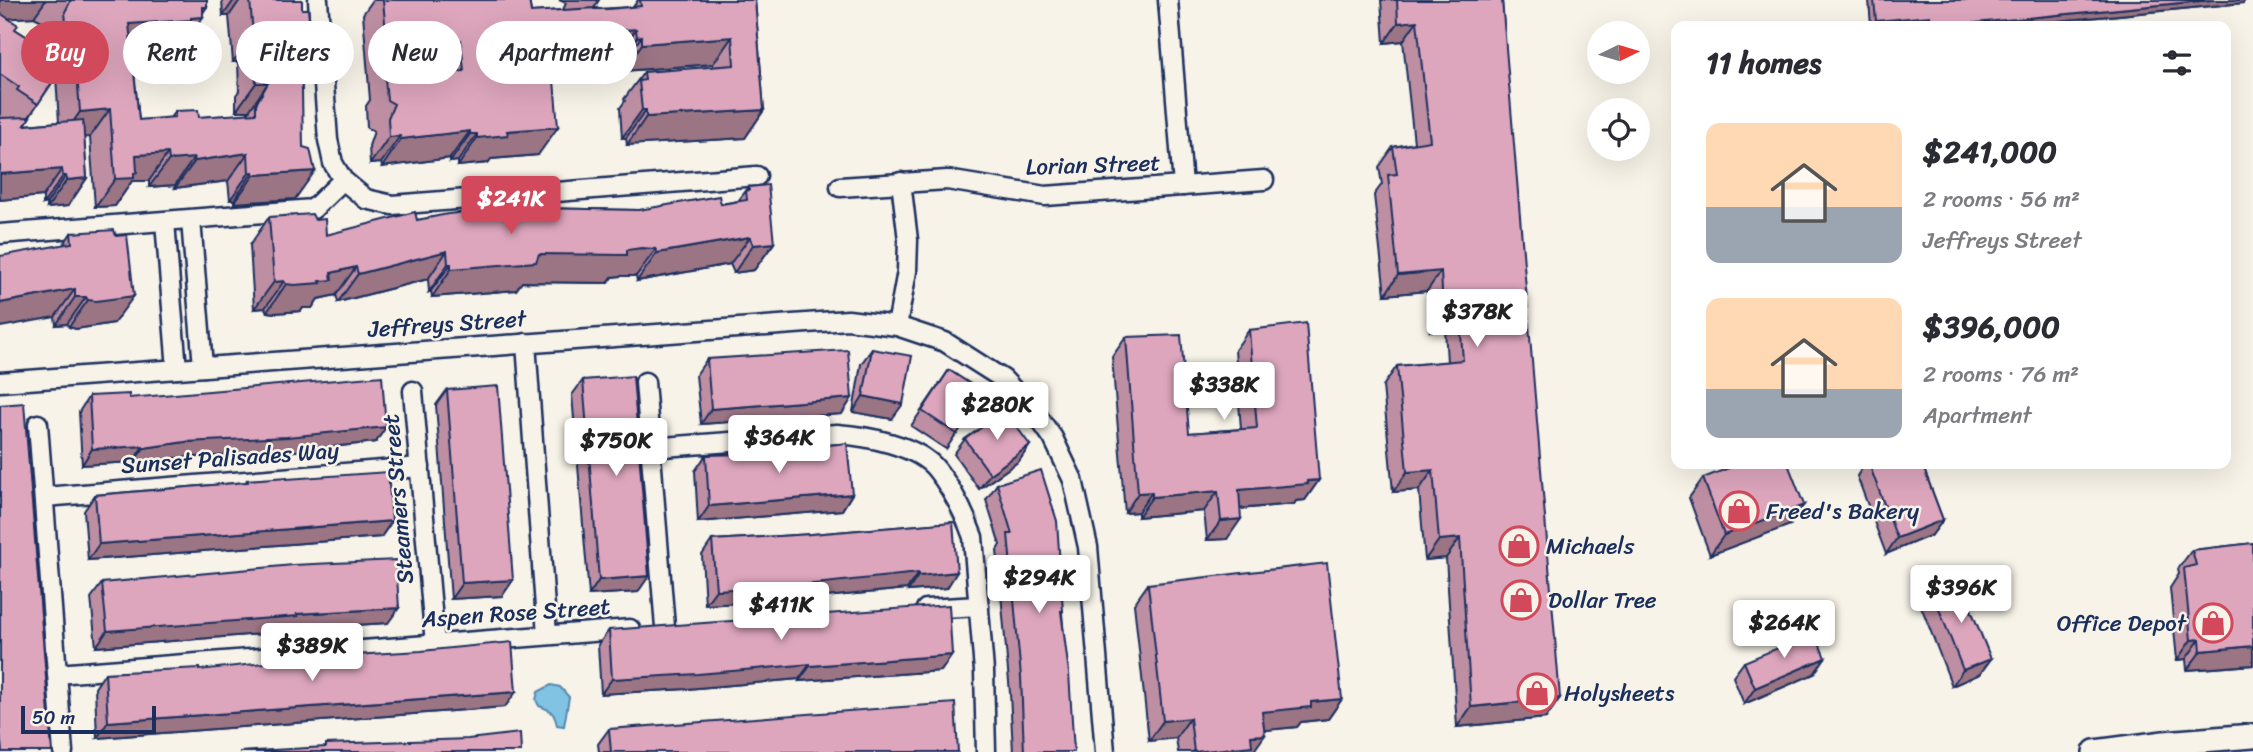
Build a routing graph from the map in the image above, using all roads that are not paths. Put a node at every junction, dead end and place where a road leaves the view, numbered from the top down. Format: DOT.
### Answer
graph roads {
  1 [pos="318,0"];
  2 [pos="1168,0"];
  3 [pos="757,176"];
  4 [pos="342,180"];
  5 [pos="1264,180"];
  6 [pos="901,183"];
  7 [pos="1183,186"];
  8 [pos="840,187"];
  9 [pos="191,220"];
  10 [pos="165,222"];
  11 [pos="0,234"];
  12 [pos="897,326"];
  13 [pos="526,343"];
  14 [pos="202,367"];
  15 [pos="177,369"];
  16 [pos="0,382"];
  17 [pos="645,382"];
  18 [pos="413,391"];
  19 [pos="38,424"];
  20 [pos="650,448"];
  21 [pos="420,467"];
  22 [pos="44,497"];
  23 [pos="979,606"];
  24 [pos="904,611"];
  25 [pos="547,635"];
  26 [pos="435,644"];
  27 [pos="57,674"];
  28 [pos="2253,736"];
  29 [pos="63,752"];
  30 [pos="986,752"];
  31 [pos="1105,752"];
  32 [pos="2095,752"];
  1 -- 4 [label="street"];
  2 -- 7 [label="street"];
  3 -- 4 [label="street"];
  4 -- 9 [label="street"];
  5 -- 7 [label="street, Lorian Street"];
  6 -- 7 [label="street, Lorian Street"];
  6 -- 8 [label="street, Lorian Street"];
  6 -- 12 [label="street"];
  9 -- 10 [label="street"];
  9 -- 14 [label="street"];
  10 -- 11 [label="street"];
  10 -- 15 [label="street"];
  12 -- 13 [label="street, Jeffreys Street"];
  12 -- 31 [label="street, Jeffreys Street"];
  13 -- 14 [label="street, Jeffreys Street"];
  13 -- 25 [label="street"];
  14 -- 15 [label="street, Jeffreys Street"];
  15 -- 16 [label="street, Jeffreys Street"];
  17 -- 20 [label="street"];
  18 -- 21 [label="street, Steamers Street"];
  19 -- 22 [label="street"];
  20 -- 23 [label="street"];
  20 -- 25 [label="street, Aspen Rose Street"];
  21 -- 22 [label="street, Sunset Palisades Way"];
  21 -- 26 [label="street, Steamers Street"];
  22 -- 27 [label="street"];
  23 -- 24 [label="street"];
  23 -- 30 [label="street"];
  25 -- 26 [label="street, Aspen Rose Street"];
  26 -- 27 [label="street, Aspen Rose Street"];
  27 -- 29 [label="street"];
  28 -- 32 [label="main road"];
}
